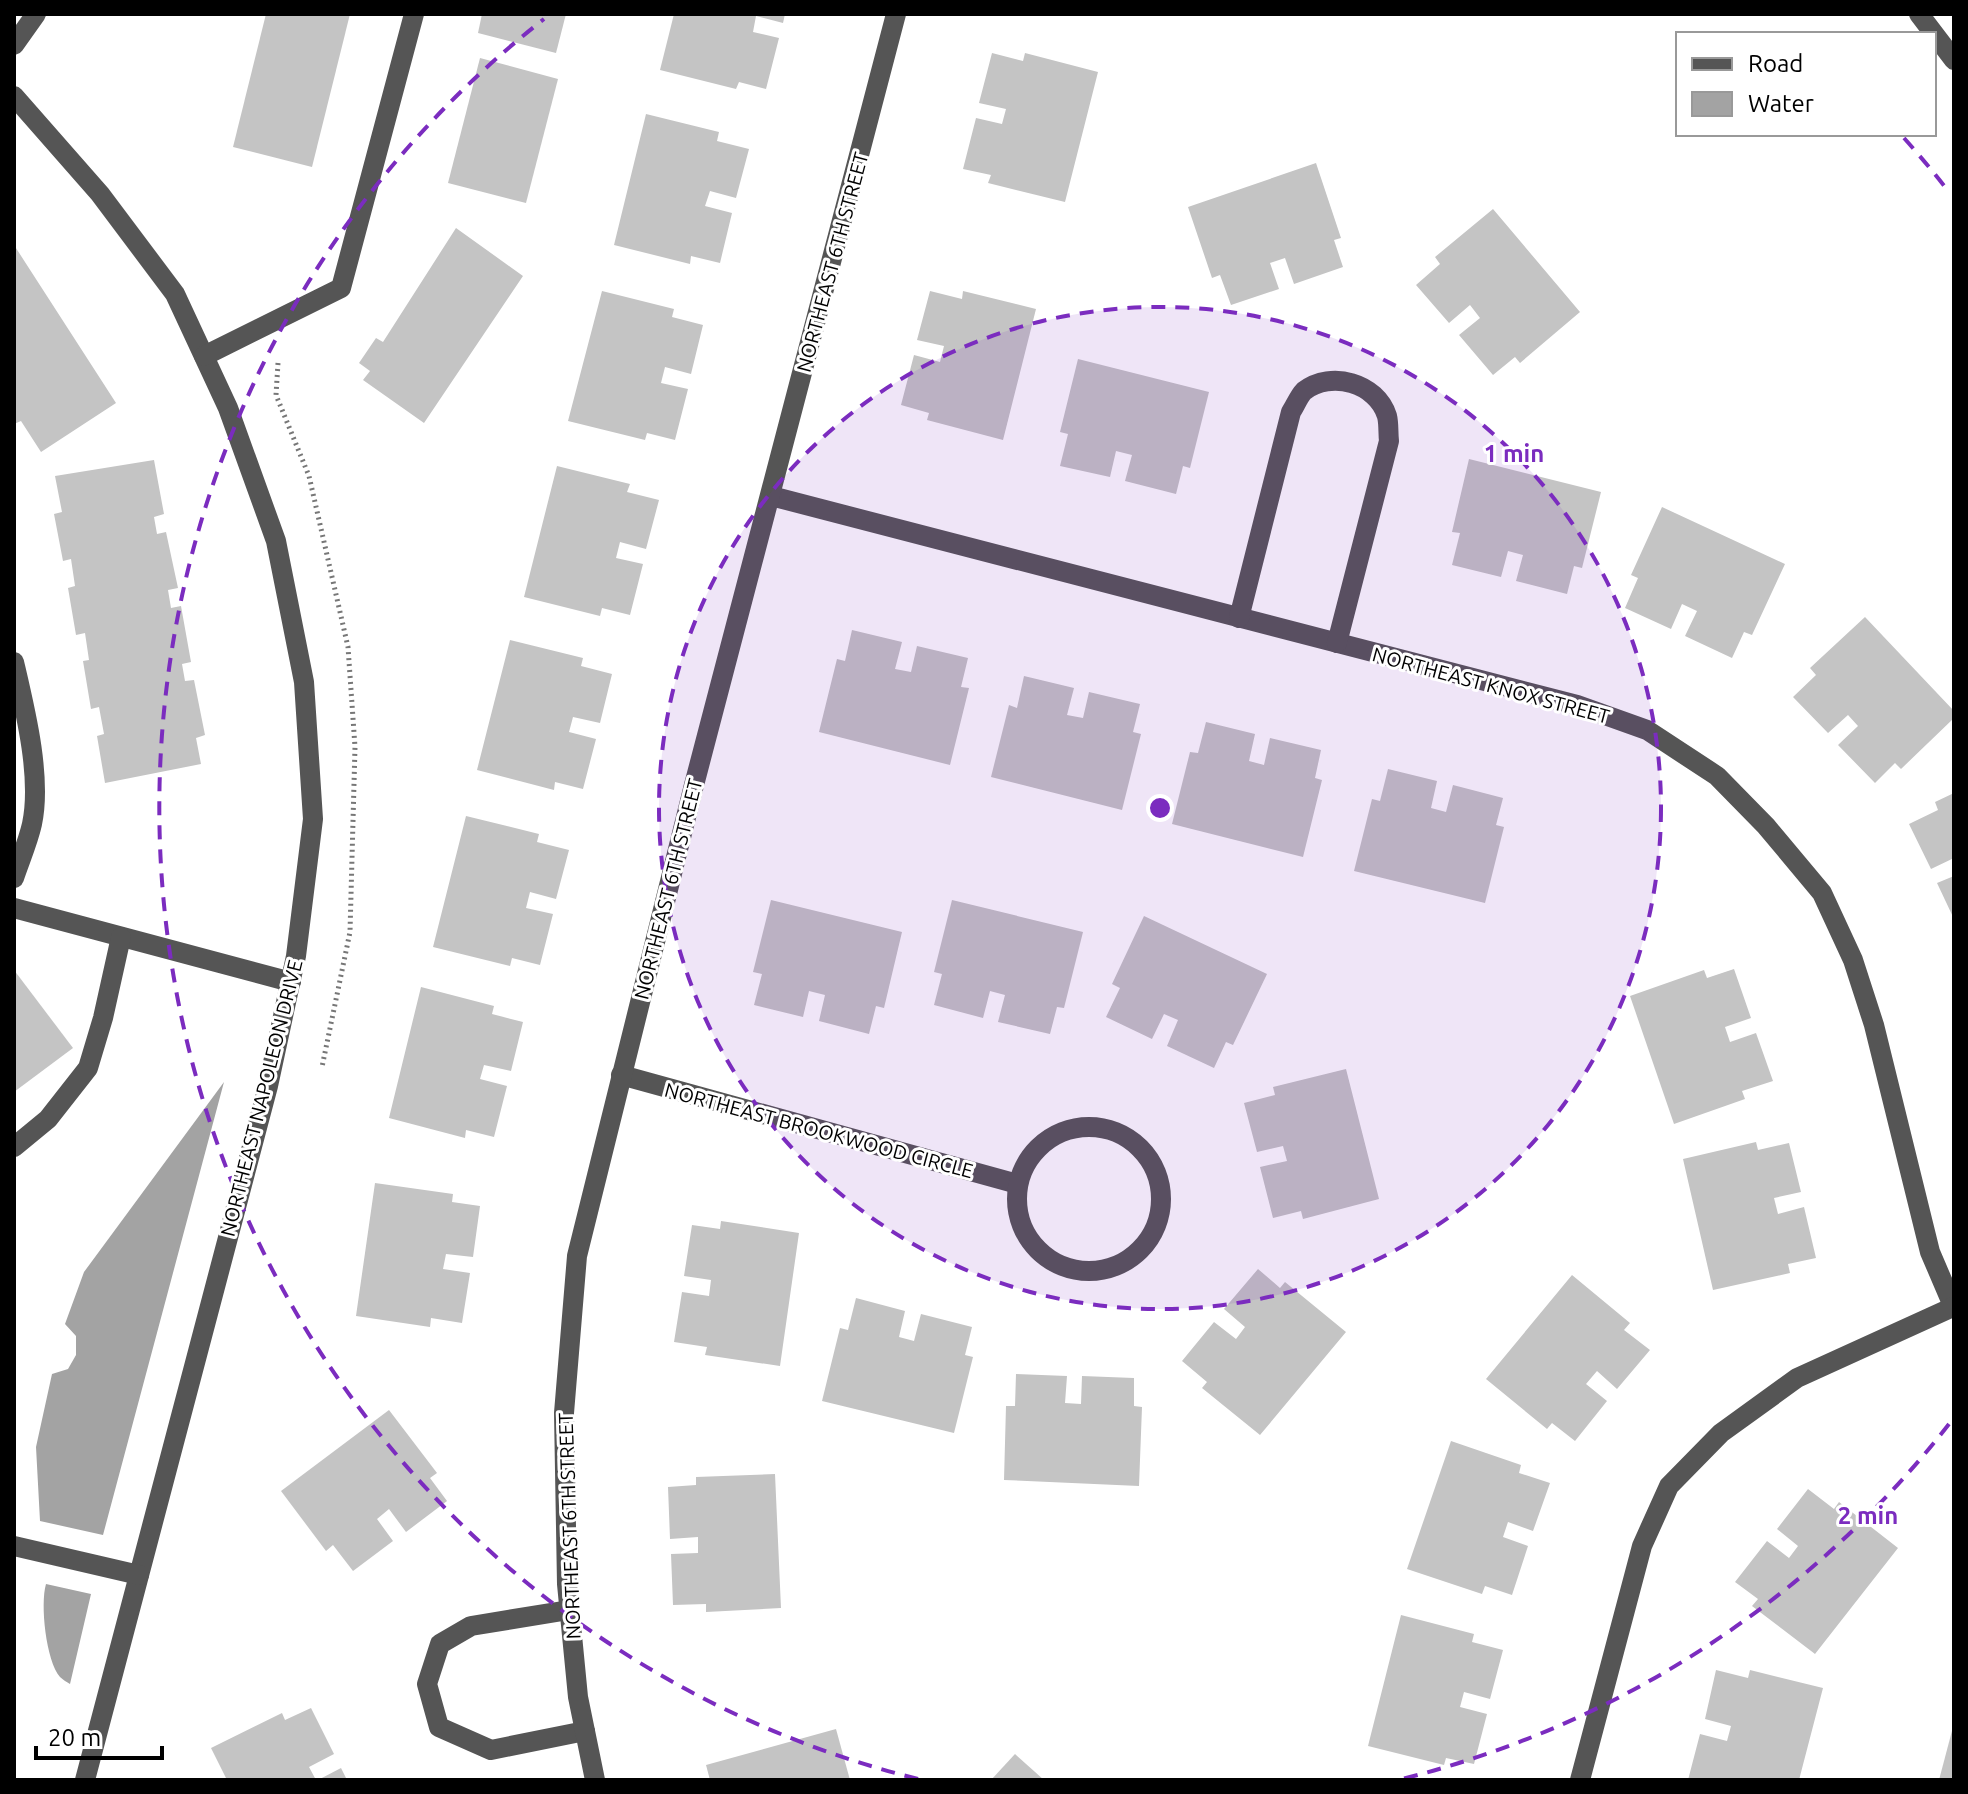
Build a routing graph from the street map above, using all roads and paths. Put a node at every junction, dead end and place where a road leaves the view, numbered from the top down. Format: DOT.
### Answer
graph roads {
  1 [pos="36,14"];
  2 [pos="414,14"];
  3 [pos="896,14"];
  4 [pos="1919,14"];
  5 [pos="1933,32"];
  6 [pos="1936,36"];
  7 [pos="14,45"];
  8 [pos="1954,60"];
  9 [pos="14,96"];
  10 [pos="204,356"];
  11 [pos="771,496"];
  12 [pos="1239,618"];
  13 [pos="1337,643"];
  14 [pos="14,662"];
  15 [pos="14,878"];
  16 [pos="14,908"];
  17 [pos="121,937"];
  18 [pos="291,982"];
  19 [pos="621,1075"];
  20 [pos="14,1147"];
  21 [pos="1018,1184"];
  22 [pos="1954,1308"];
  23 [pos="14,1546"];
  24 [pos="139,1575"];
  25 [pos="569,1610"];
  26 [pos="585,1731"];
  27 [pos="85,1780"];
  28 [pos="595,1780"];
  29 [pos="1580,1780"];
  1 -- 7 [label="street"];
  2 -- 10 [label="street"];
  3 -- 11 [label="street, NORTHEAST 6TH STREET"];
  4 -- 5 [label="street"];
  6 -- 8 [label="street"];
  9 -- 10 [label="street, NORTHEAST NAPOLEON DRIVE"];
  10 -- 18 [label="street, NORTHEAST NAPOLEON DRIVE"];
  11 -- 12 [label="street, NORTHEAST KNOX STREET"];
  11 -- 19 [label="street, NORTHEAST 6TH STREET"];
  12 -- 13 [label="street, NORTHEAST KNOX STREET"];
  12 -- 13 [label="street"];
  13 -- 22 [label="street, NORTHEAST KNOX STREET"];
  14 -- 15 [label="street"];
  16 -- 17 [label="street"];
  17 -- 18 [label="street"];
  17 -- 20 [label="street"];
  18 -- 24 [label="street, NORTHEAST NAPOLEON DRIVE"];
  19 -- 21 [label="street, NORTHEAST BROOKWOOD CIRCLE"];
  19 -- 25 [label="street, NORTHEAST 6TH STREET"];
  21 -- 21 [label="street"];
  22 -- 29 [label="street"];
  23 -- 24 [label="street"];
  24 -- 27 [label="street, NORTHEAST NAPOLEON DRIVE"];
  25 -- 26 [label="street, NORTHEAST 6TH STREET"];
  25 -- 26 [label="street"];
  26 -- 28 [label="street, NORTHEAST 6TH STREET"];
}
